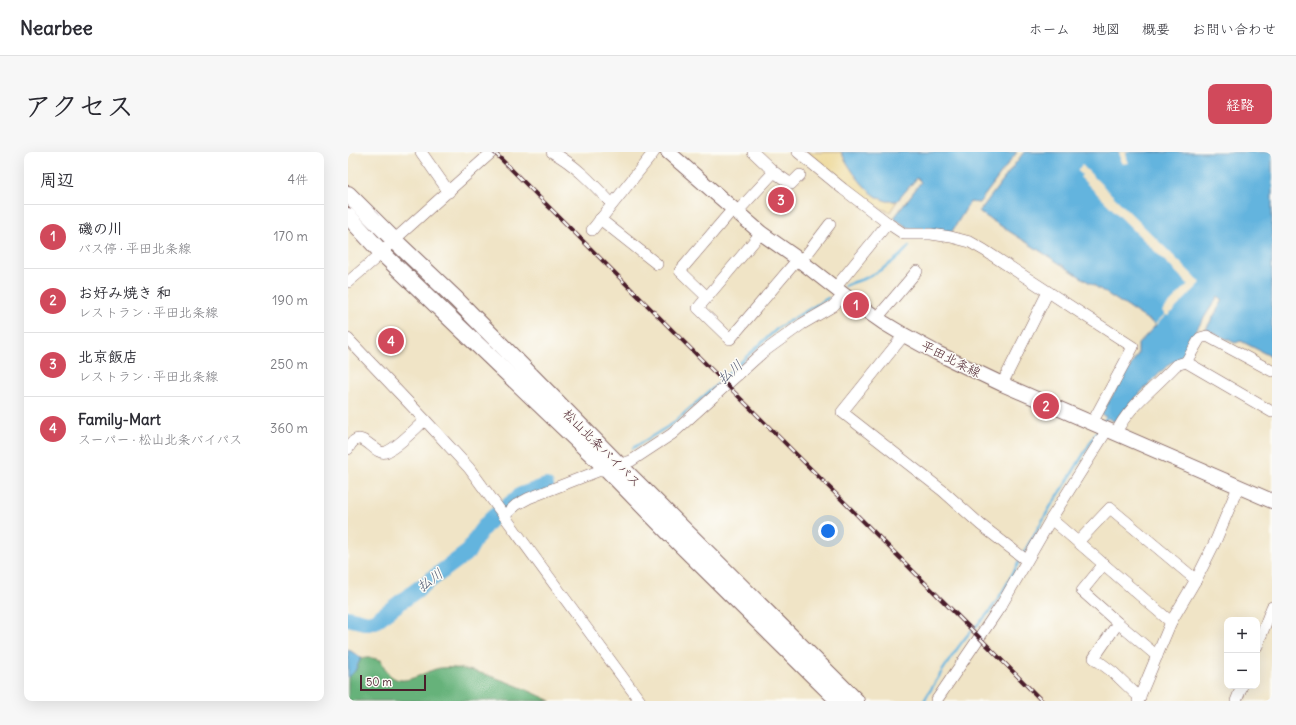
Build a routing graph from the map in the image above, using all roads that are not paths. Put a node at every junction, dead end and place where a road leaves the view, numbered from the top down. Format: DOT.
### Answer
graph roads {
  1 [pos="421,152"];
  2 [pos="492,152"];
  3 [pos="552,152"];
  4 [pos="654,152"];
  5 [pos="668,152"];
  6 [pos="753,152"];
  7 [pos="798,152"];
  8 [pos="774,172"];
  9 [pos="800,175"];
  10 [pos="449,192"];
  11 [pos="348,194"];
  12 [pos="612,204"];
  13 [pos="735,211"];
  14 [pos="348,216"];
  15 [pos="600,219"];
  16 [pos="888,223"];
  17 [pos="830,224"];
  18 [pos="592,230"];
  19 [pos="761,233"];
  20 [pos="394,240"];
  21 [pos="382,253"];
  22 [pos="800,261"];
  23 [pos="657,264"];
  24 [pos="917,272"];
  25 [pos="348,282"];
  26 [pos="840,292"];
  27 [pos="1048,292"];
  28 [pos="707,296"];
  29 [pos="877,318"];
  30 [pos="904,335"];
  31 [pos="348,339"];
  32 [pos="1186,362"];
  33 [pos="1272,371"];
  34 [pos="1002,384"];
  35 [pos="1272,412"];
  36 [pos="425,420"];
  37 [pos="1103,428"];
  38 [pos="348,449"];
  39 [pos="612,467"];
  40 [pos="1238,486"];
  41 [pos="1272,502"];
  42 [pos="504,516"];
  43 [pos="1051,519"];
  44 [pos="1078,542"];
  45 [pos="1023,558"];
  46 [pos="1104,564"];
  47 [pos="1196,580"];
  48 [pos="1272,607"];
  49 [pos="1171,622"];
  50 [pos="1118,623"];
  51 [pos="1267,632"];
  52 [pos="1260,642"];
  53 [pos="1157,656"];
  54 [pos="1241,689"];
  55 [pos="1139,700"];
  56 [pos="640,701"];
  57 [pos="839,701"];
  58 [pos="856,701"];
  59 [pos="936,701"];
  60 [pos="1236,701"];
  1 -- 10 [label="street"];
  2 -- 10 [label="street"];
  3 -- 12 [label="street"];
  4 -- 12 [label="street"];
  5 -- 13 [label="main road, 平田北条線"];
  6 -- 8 [label="street"];
  7 -- 16 [label="street"];
  8 -- 9 [label="street"];
  8 -- 13 [label="street"];
  10 -- 20 [label="street"];
  11 -- 20 [label="highway, 松山北条バイパス"];
  12 -- 15 [label="street"];
  13 -- 19 [label="main road, 平田北条線"];
  13 -- 28 [label="street"];
  14 -- 21 [label="highway, 松山北条バイパス"];
  15 -- 18 [label="street"];
  15 -- 23 [label="street"];
  16 -- 26 [label="street"];
  16 -- 27 [label="street"];
  17 -- 22 [label="street"];
  19 -- 22 [label="main road, 平田北条線"];
  19 -- 28 [label="street"];
  20 -- 21 [label="street"];
  20 -- 39 [label="highway, 松山北条バイパス"];
  21 -- 25 [label="street"];
  21 -- 39 [label="highway, 松山北条バイパス"];
  22 -- 26 [label="main road, 平田北条線"];
  22 -- 28 [label="street"];
  24 -- 29 [label="street"];
  26 -- 29 [label="main road, 平田北条線"];
  26 -- 39 [label="street"];
  27 -- 34 [label="street"];
  27 -- 37 [label="street"];
  29 -- 30 [label="main road, 平田北条線"];
  30 -- 34 [label="main road, 平田北条線"];
  30 -- 45 [label="street"];
  31 -- 36 [label="street"];
  32 -- 33 [label="street"];
  32 -- 35 [label="street"];
  32 -- 37 [label="street"];
  34 -- 37 [label="main road, 平田北条線"];
  36 -- 38 [label="street"];
  36 -- 42 [label="street"];
  37 -- 40 [label="main road, 平田北条線"];
  37 -- 43 [label="street"];
  39 -- 42 [label="street"];
  39 -- 57 [label="highway, 松山北条バイパス"];
  39 -- 58 [label="highway, 松山北条バイパス"];
  40 -- 41 [label="main road, 平田北条線"];
  40 -- 47 [label="street"];
  42 -- 56 [label="street"];
  43 -- 44 [label="street"];
  43 -- 45 [label="street"];
  44 -- 46 [label="street"];
  44 -- 47 [label="street"];
  45 -- 59 [label="street"];
  46 -- 49 [label="street"];
  46 -- 50 [label="street"];
  47 -- 49 [label="street"];
  48 -- 51 [label="street"];
  49 -- 53 [label="street"];
  50 -- 53 [label="street"];
  50 -- 55 [label="street"];
  51 -- 52 [label="street"];
  53 -- 55 [label="street"];
  54 -- 60 [label="street"];
}
